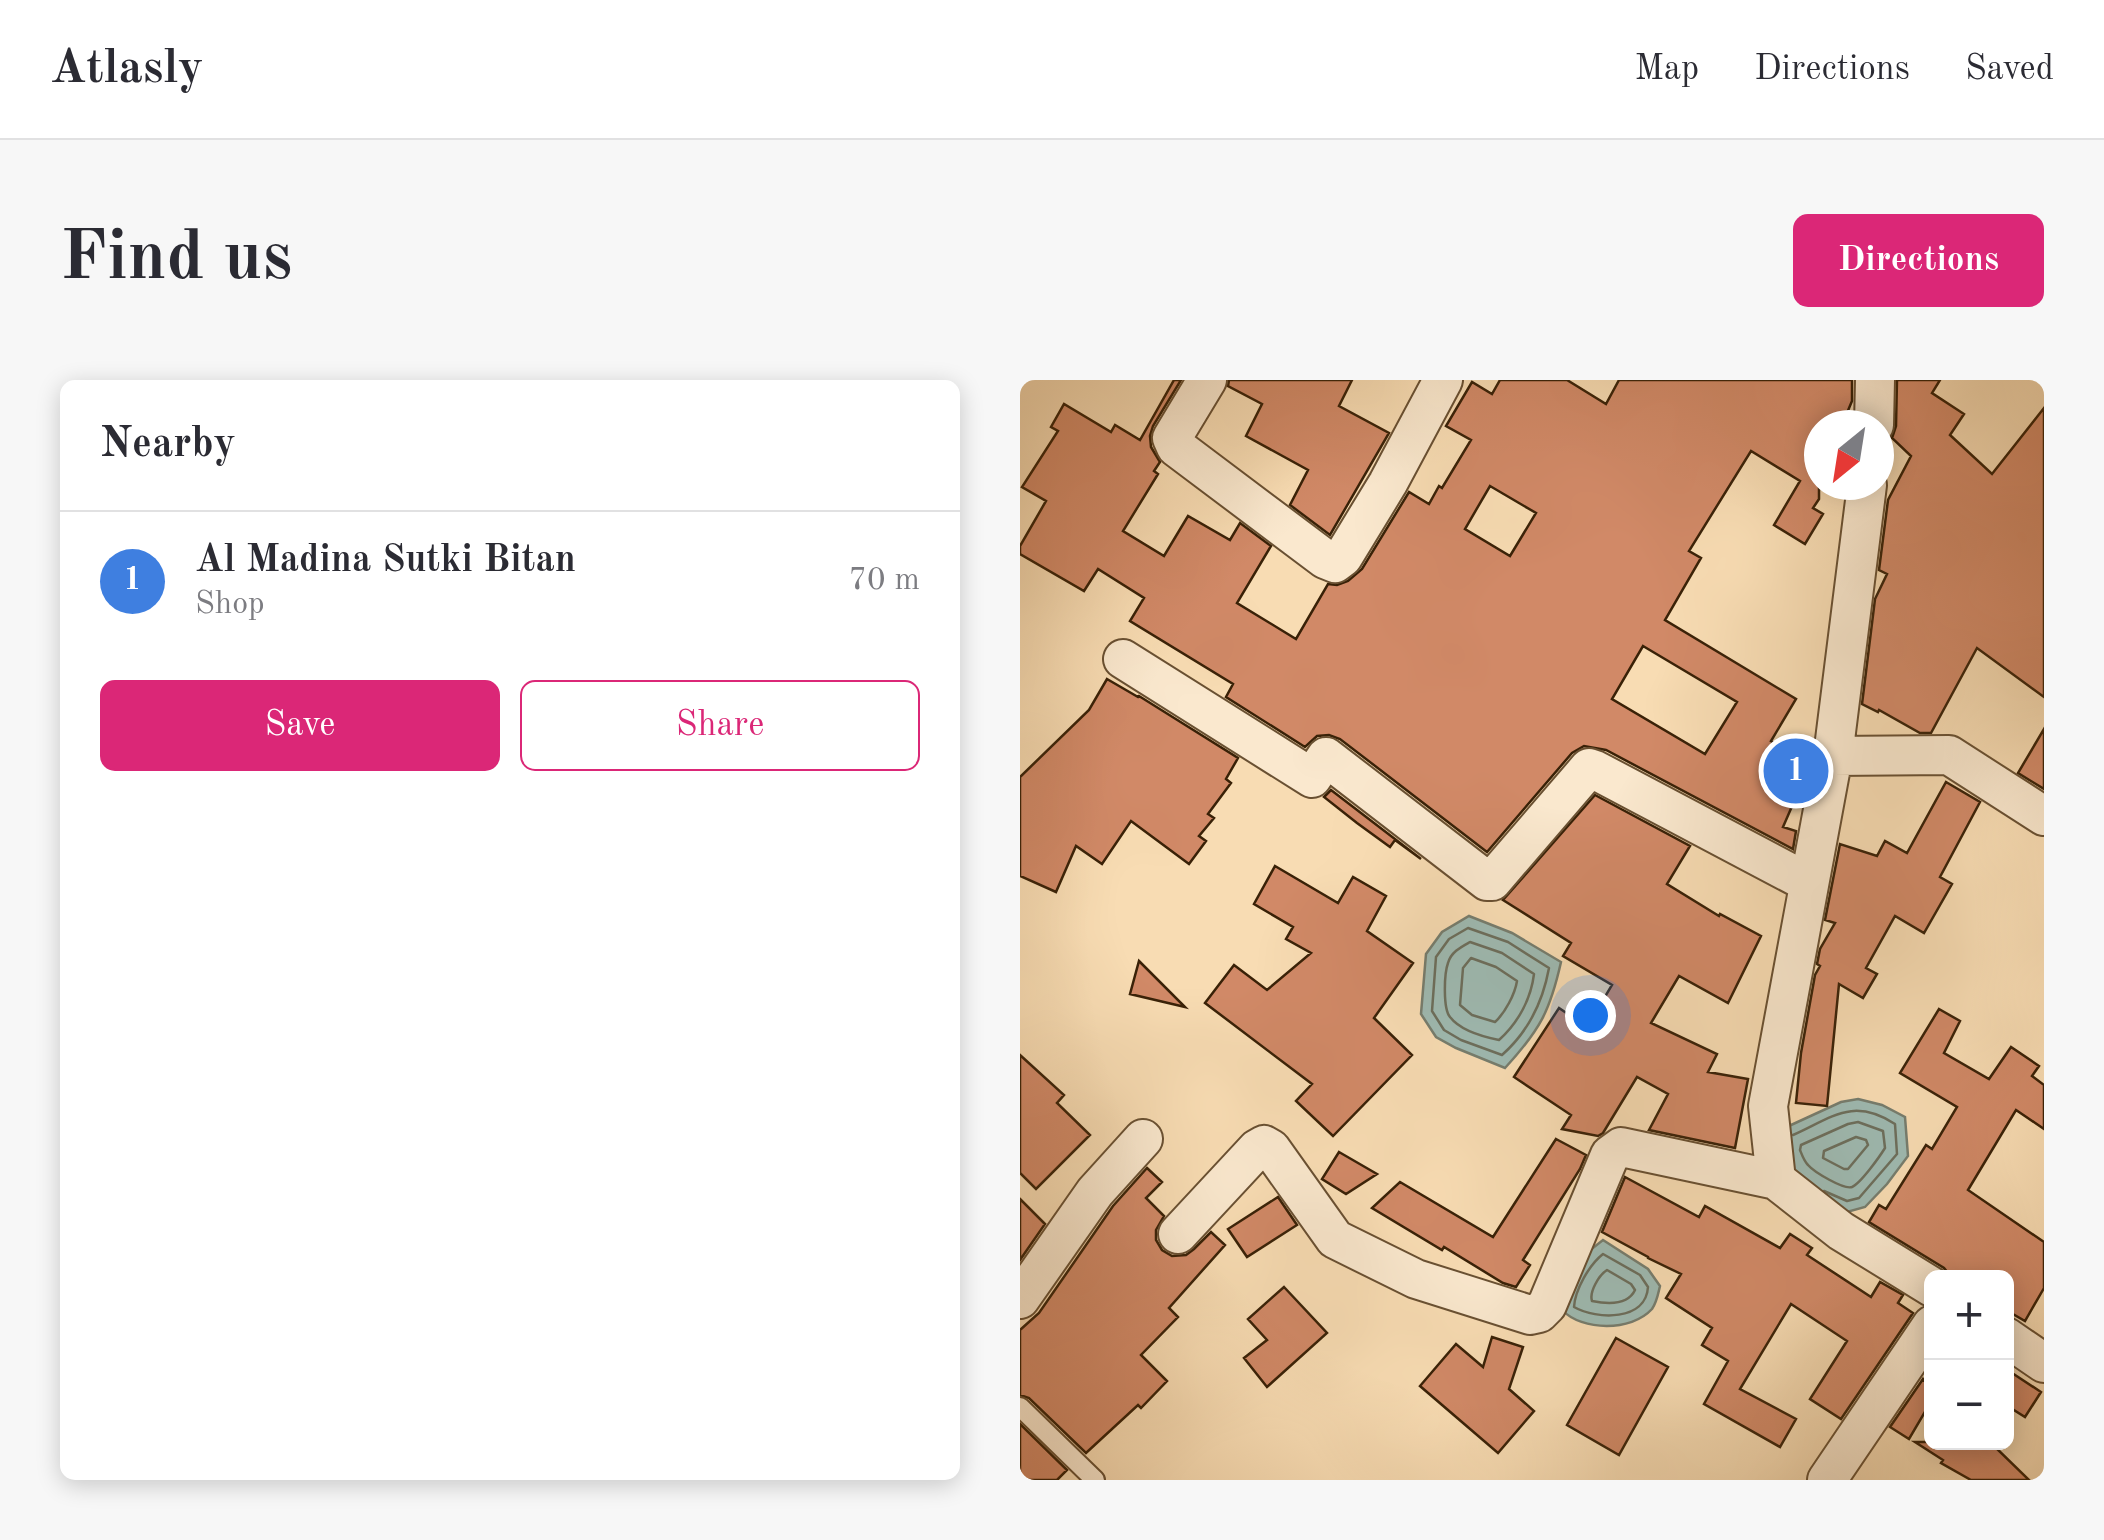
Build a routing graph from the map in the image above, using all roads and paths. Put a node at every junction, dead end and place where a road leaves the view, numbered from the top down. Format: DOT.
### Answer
graph roads {
  1 [pos="1206,380"];
  2 [pos="1444,380"];
  3 [pos="1875,380"];
  4 [pos="1874,410"];
  5 [pos="1865,500"];
  6 [pos="1123,660"];
  7 [pos="1833,756"];
  8 [pos="2044,816"];
  9 [pos="1809,883"];
  10 [pos="1143,1139"];
  11 [pos="1776,1180"];
  12 [pos="1178,1234"];
  13 [pos="1924,1281"];
  14 [pos="1020,1300"];
  15 [pos="1924,1337"];
  16 [pos="2014,1342"];
  17 [pos="2044,1363"];
  18 [pos="1020,1407"];
  19 [pos="1095,1480"];
  20 [pos="1827,1480"];
  1 -- 2 [label="street"];
  3 -- 4 [label="street"];
  5 -- 7 [label="street"];
  6 -- 9 [label="street"];
  7 -- 8 [label="street"];
  7 -- 9 [label="street"];
  9 -- 11 [label="street"];
  10 -- 14 [label="street"];
  11 -- 12 [label="street"];
  11 -- 13 [label="street"];
  15 -- 20 [label="street"];
  16 -- 17 [label="street"];
  18 -- 19 [label="lane"];
}
